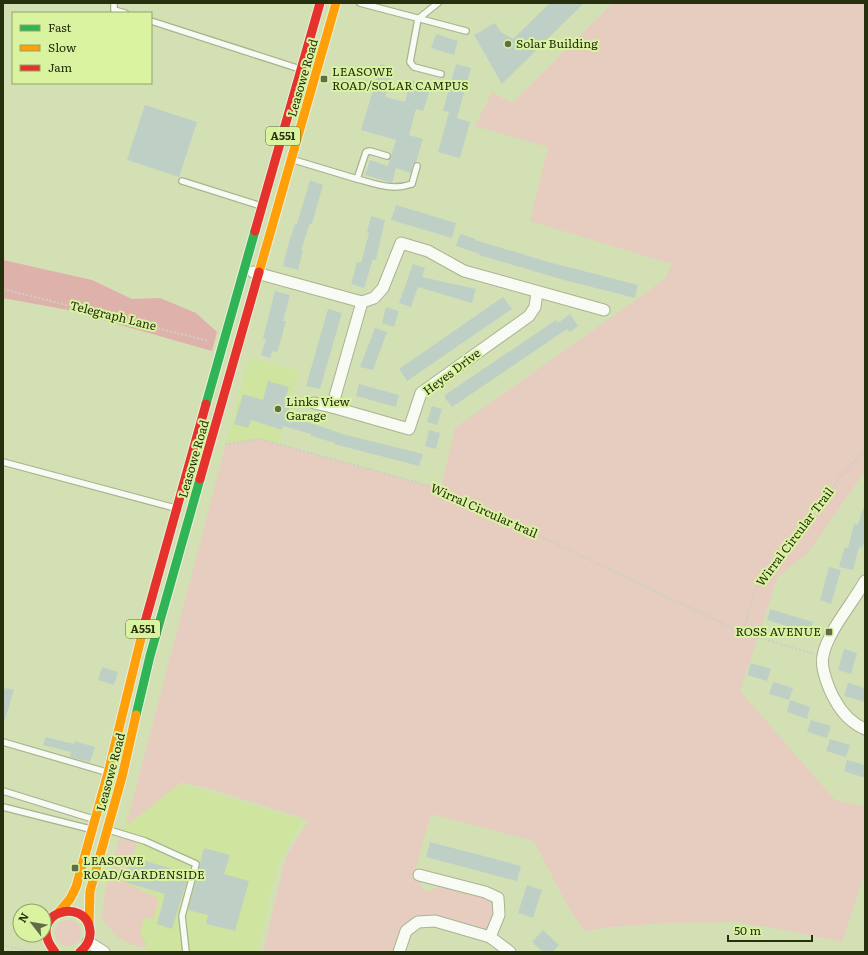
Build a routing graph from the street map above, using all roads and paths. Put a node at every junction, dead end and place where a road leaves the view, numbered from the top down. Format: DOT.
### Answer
graph roads {
  1 [pos="114,3"];
  2 [pos="320,3"];
  3 [pos="336,3"];
  4 [pos="360,3"];
  5 [pos="438,3"];
  6 [pos="121,12"];
  7 [pos="418,19"];
  8 [pos="152,21"];
  9 [pos="466,31"];
  10 [pos="302,70"];
  11 [pos="442,74"];
  12 [pos="386,156"];
  13 [pos="292,159"];
  14 [pos="417,166"];
  15 [pos="357,179"];
  16 [pos="182,181"];
  17 [pos="263,207"];
  18 [pos="245,269"];
  19 [pos="260,273"];
  20 [pos="3,289"];
  21 [pos="537,292"];
  22 [pos="362,302"];
  23 [pos="604,310"];
  24 [pos="224,344"];
  25 [pos="314,403"];
  26 [pos="332,407"];
  27 [pos="210,446"];
  28 [pos="865,451"];
  29 [pos="3,462"];
  30 [pos="177,509"];
  31 [pos="865,582"];
  32 [pos="743,633"];
  33 [pos="822,657"];
  34 [pos="865,729"];
  35 [pos="3,742"];
  36 [pos="108,773"];
  37 [pos="3,791"];
  38 [pos="3,807"];
  39 [pos="95,820"];
  40 [pos="92,830"];
  41 [pos="108,830"];
  42 [pos="419,875"];
  43 [pos="59,912"];
  44 [pos="89,924"];
  45 [pos="490,936"];
  46 [pos="88,942"];
  47 [pos="3,944"];
  48 [pos="52,951"];
  49 [pos="33,952"];
  50 [pos="80,952"];
  51 [pos="104,952"];
  52 [pos="186,952"];
  53 [pos="399,952"];
  54 [pos="510,952"];
  1 -- 6 [label="lane"];
  2 -- 10 [label="main road, Leasowe Road / A551"];
  3 -- 13 [label="main road, Leasowe Road / A551"];
  4 -- 7 [label="lane"];
  5 -- 7 [label="lane"];
  7 -- 9 [label="lane"];
  7 -- 11 [label="lane"];
  8 -- 10 [label="lane"];
  10 -- 17 [label="main road, Leasowe Road / A551"];
  12 -- 15 [label="lane"];
  13 -- 15 [label="lane"];
  13 -- 19 [label="main road, Leasowe Road / A551"];
  14 -- 15 [label="lane"];
  16 -- 17 [label="lane"];
  17 -- 18 [label="main road, Leasowe Road / A551"];
  18 -- 19 [label="street"];
  18 -- 24 [label="main road, Leasowe Road / A551"];
  19 -- 22 [label="street"];
  19 -- 27 [label="main road, Leasowe Road / A551"];
  20 -- 24 [label="path, Telegraph Lane"];
  21 -- 22 [label="street"];
  21 -- 23 [label="street"];
  21 -- 26 [label="street, Heyes Drive"];
  22 -- 26 [label="street"];
  24 -- 30 [label="main road, Leasowe Road / A551"];
  25 -- 26 [label="street"];
  27 -- 32 [label="path, Wirral Circular trail"];
  27 -- 41 [label="main road, Leasowe Road / A551"];
  28 -- 32 [label="path, Wirral Circular Trail"];
  29 -- 30 [label="lane"];
  30 -- 36 [label="main road, Leasowe Road / A551"];
  31 -- 33 [label="street"];
  32 -- 33 [label="path, Wirral Circular trail"];
  33 -- 34 [label="street"];
  35 -- 36 [label="lane"];
  36 -- 39 [label="main road, Leasowe Road / A551"];
  37 -- 39 [label="lane"];
  38 -- 40 [label="lane"];
  39 -- 40 [label="main road, Leasowe Road / A551"];
  40 -- 43 [label="main road, Leasowe Road / A551"];
  41 -- 44 [label="main road, Leasowe Road / A551"];
  41 -- 52 [label="lane"];
  42 -- 45 [label="street"];
  43 -- 44 [label="main road"];
  43 -- 48 [label="main road, Leasowe Road"];
  44 -- 46 [label="main road, Leasowe Road"];
  45 -- 53 [label="street"];
  45 -- 54 [label="street"];
  46 -- 50 [label="main road"];
  46 -- 51 [label="street"];
  47 -- 49 [label="path"];
}
